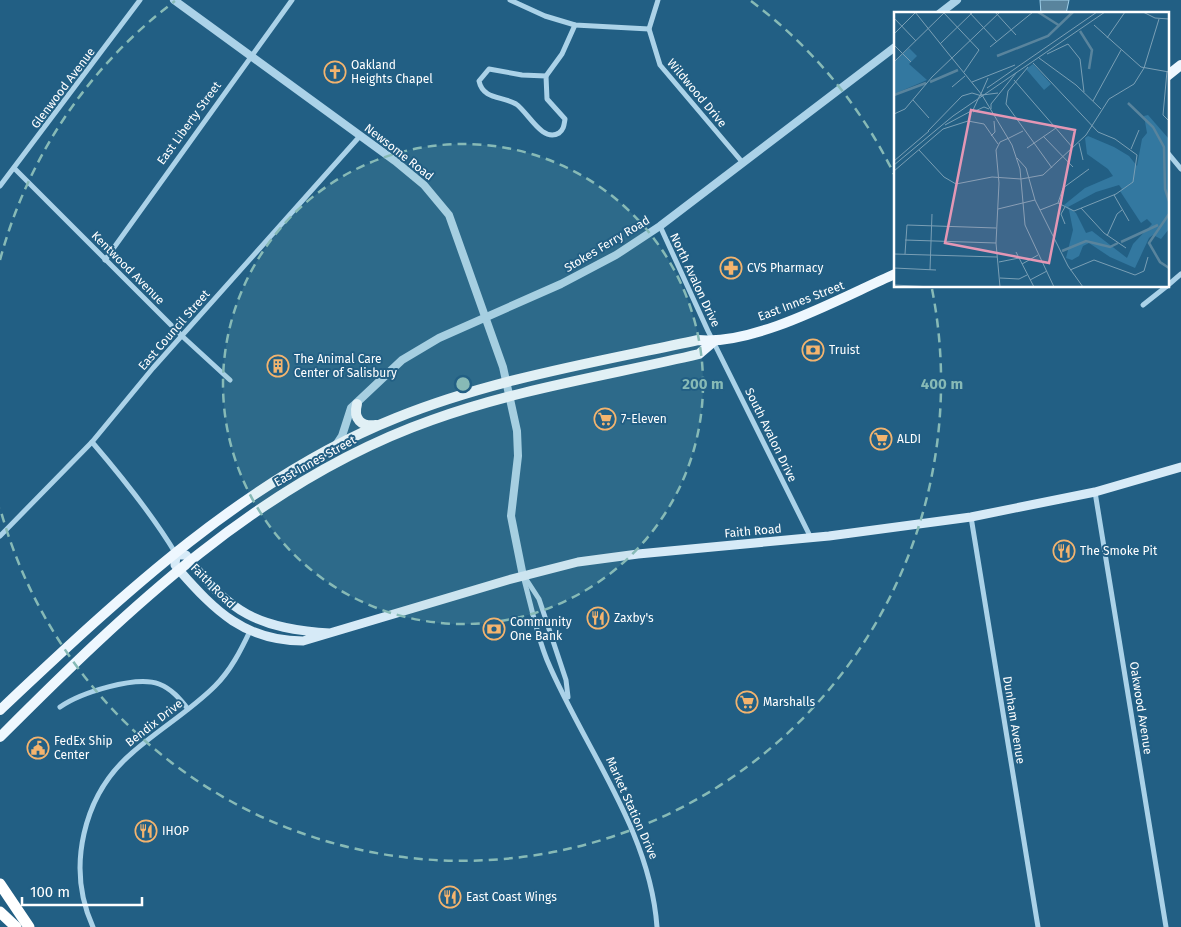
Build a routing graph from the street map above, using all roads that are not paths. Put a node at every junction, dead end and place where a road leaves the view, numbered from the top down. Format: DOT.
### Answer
graph roads {
  1 [pos="140,0"];
  2 [pos="174,0"];
  3 [pos="292,0"];
  4 [pos="510,0"];
  5 [pos="658,0"];
  6 [pos="957,0"];
  7 [pos="942,12"];
  8 [pos="575,25"];
  9 [pos="649,29"];
  10 [pos="894,48"];
  11 [pos="250,55"];
  12 [pos="1181,65"];
  13 [pos="1168,75"];
  14 [pos="546,76"];
  15 [pos="360,136"];
  16 [pos="1168,153"];
  17 [pos="743,163"];
  18 [pos="14,168"];
  19 [pos="1181,168"];
  20 [pos="0,186"];
  21 [pos="660,226"];
  22 [pos="104,260"];
  23 [pos="894,274"];
  24 [pos="1181,274"];
  25 [pos="1168,285"];
  26 [pos="1164,288"];
  27 [pos="1143,305"];
  28 [pos="486,316"];
  29 [pos="182,336"];
  30 [pos="713,342"];
  31 [pos="230,380"];
  32 [pos="508,383"];
  33 [pos="511,397"];
  34 [pos="357,404"];
  35 [pos="382,424"];
  36 [pos="92,442"];
  37 [pos="334,447"];
  38 [pos="1181,467"];
  39 [pos="1095,492"];
  40 [pos="971,517"];
  41 [pos="0,536"];
  42 [pos="810,538"];
  43 [pos="176,555"];
  44 [pos="191,561"];
  45 [pos="179,570"];
  46 [pos="524,576"];
  47 [pos="250,631"];
  48 [pos="330,633"];
  49 [pos="569,703"];
  50 [pos="60,707"];
  51 [pos="188,709"];
  52 [pos="0,710"];
  53 [pos="0,737"];
  54 [pos="0,884"];
  55 [pos="0,912"];
  56 [pos="16,927"];
  57 [pos="29,927"];
  58 [pos="93,927"];
  59 [pos="657,927"];
  60 [pos="1038,927"];
  61 [pos="1166,927"];
  1 -- 18 [label="street, Glenwood Avenue"];
  2 -- 11 [label="street, Newsome Road"];
  3 -- 11 [label="street, East Liberty Street"];
  4 -- 8 [label="street"];
  5 -- 9 [label="street"];
  6 -- 7 [label="street"];
  8 -- 9 [label="street"];
  8 -- 14 [label="street"];
  9 -- 17 [label="street, Wildwood Drive"];
  10 -- 17 [label="street, Stokes Ferry Road"];
  11 -- 15 [label="street, Newsome Road"];
  11 -- 22 [label="street, East Liberty Street"];
  12 -- 13 [label="main road"];
  14 -- 14 [label="street"];
  15 -- 28 [label="street, Newsome Road"];
  15 -- 29 [label="street, East Council Street"];
  16 -- 19 [label="street"];
  17 -- 21 [label="street, Stokes Ferry Road"];
  18 -- 20 [label="street, Glenwood Avenue"];
  18 -- 22 [label="street, Kentwood Avenue"];
  21 -- 28 [label="street, Stokes Ferry Road"];
  21 -- 30 [label="street, North Avalon Drive"];
  22 -- 29 [label="street, Kentwood Avenue"];
  23 -- 30 [label="main road, East Innes Street"];
  24 -- 25 [label="street"];
  26 -- 27 [label="street"];
  28 -- 32 [label="street, Newsome Road"];
  28 -- 34 [label="street, Stokes Ferry Road"];
  29 -- 31 [label="street, Kentwood Avenue"];
  29 -- 36 [label="street, East Council Street"];
  30 -- 32 [label="main road, East Innes Street"];
  30 -- 33 [label="main road, East Innes Street"];
  30 -- 42 [label="street, South Avalon Drive"];
  32 -- 33 [label="street, Newsome Road"];
  32 -- 35 [label="main road, East Innes Street"];
  33 -- 44 [label="main road, East Innes Street"];
  33 -- 46 [label="street, Market Station Drive"];
  34 -- 35 [label="main road"];
  34 -- 37 [label="street, Stokes Ferry Road"];
  35 -- 37 [label="main road, East Innes Street"];
  36 -- 41 [label="street, East Council Street"];
  36 -- 43 [label="street, Faith Road"];
  37 -- 43 [label="main road, East Innes Street"];
  38 -- 39 [label="main road, Faith Road"];
  39 -- 40 [label="main road, Faith Road"];
  39 -- 61 [label="street, Oakwood Avenue"];
  40 -- 42 [label="main road, Faith Road"];
  40 -- 60 [label="street, Dunham Avenue"];
  42 -- 46 [label="main road, Faith Road"];
  43 -- 44 [label="main road, Faith Road"];
  43 -- 45 [label="main road, Faith Road"];
  43 -- 52 [label="main road, East Innes Street"];
  44 -- 45 [label="main road, East Innes Street"];
  44 -- 48 [label="main road, Faith Road"];
  45 -- 47 [label="main road, Faith Road"];
  45 -- 53 [label="main road, East Innes Street"];
  46 -- 48 [label="main road, Faith Road"];
  46 -- 49 [label="street, Market Station Drive"];
  46 -- 49 [label="street, Market Station Drive"];
  47 -- 48 [label="main road, Faith Road"];
  47 -- 51 [label="street, Bendix Drive"];
  49 -- 59 [label="street, Market Station Drive"];
  50 -- 51 [label="street"];
  51 -- 58 [label="street, Bendix Drive"];
  54 -- 57 [label="highway"];
  55 -- 56 [label="highway"];
}
